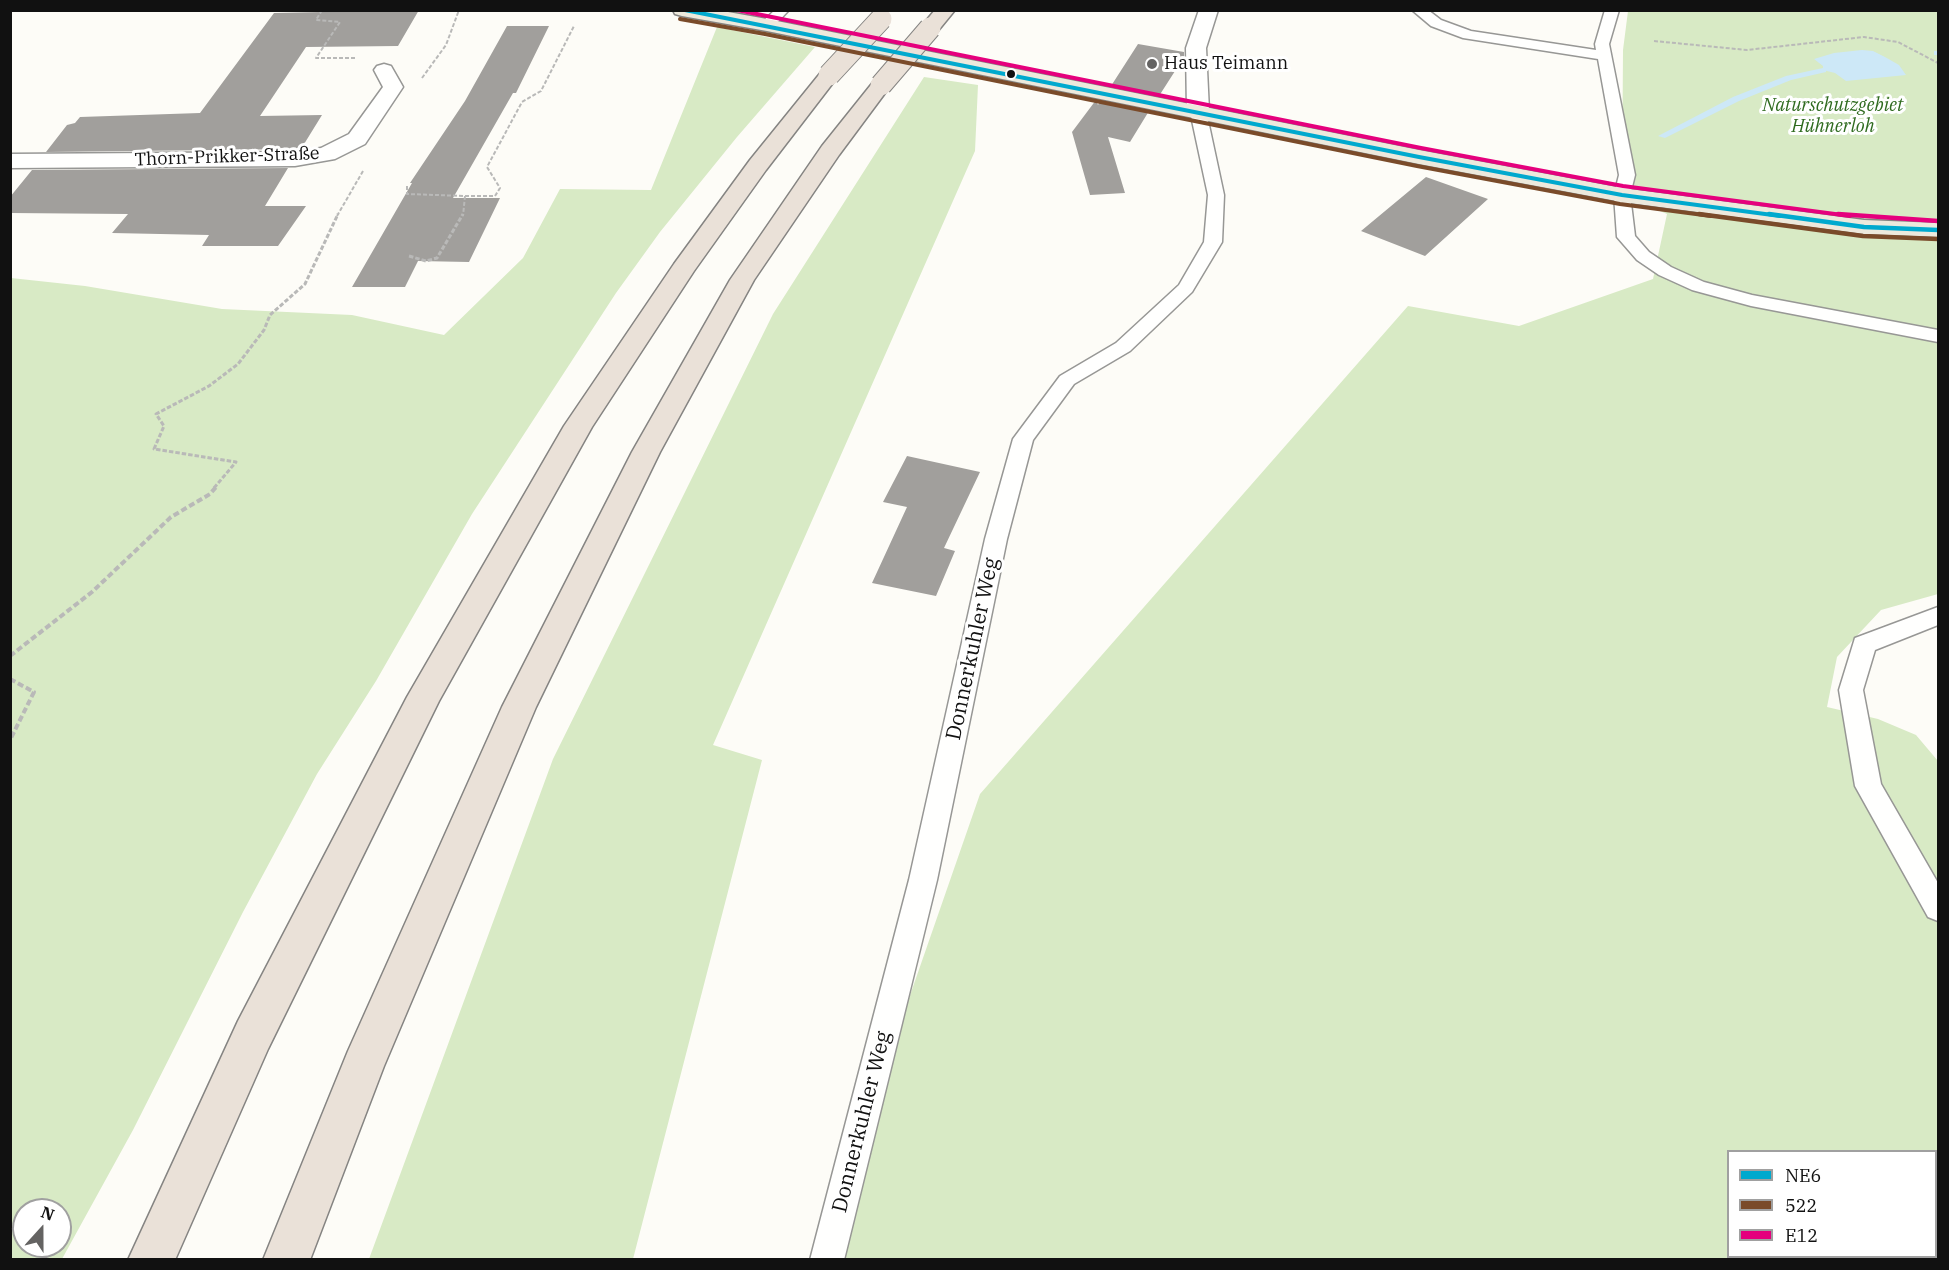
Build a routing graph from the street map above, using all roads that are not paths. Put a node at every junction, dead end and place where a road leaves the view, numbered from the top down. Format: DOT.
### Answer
graph roads {
  1 [pos="682,10"];
  2 [pos="783,10"];
  3 [pos="946,10"];
  4 [pos="1209,10"];
  5 [pos="1418,10"];
  6 [pos="1612,10"];
  7 [pos="885,15"];
  8 [pos="767,25"];
  9 [pos="1605,56"];
  10 [pos="384,70"];
  11 [pos="1198,111"];
  12 [pos="10,161"];
  13 [pos="1622,195"];
  14 [pos="1938,230"];
  15 [pos="1938,336"];
  16 [pos="1938,616"];
  17 [pos="1938,908"];
  18 [pos="151,1260"];
  19 [pos="286,1260"];
  20 [pos="827,1260"];
  1 -- 8 [label="main road"];
  2 -- 8 [label="lane"];
  3 -- 19 [label="highway, bridge"];
  4 -- 11 [label="street"];
  5 -- 9 [label="lane"];
  6 -- 9 [label="lane"];
  7 -- 18 [label="highway, bridge"];
  8 -- 11 [label="main road"];
  9 -- 13 [label="lane"];
  10 -- 12 [label="street, Thorn-Prikker-Straße"];
  11 -- 13 [label="main road"];
  11 -- 20 [label="lane, Donnerkuhler Weg"];
  13 -- 14 [label="main road"];
  13 -- 15 [label="lane"];
  16 -- 17 [label="lane"];
}
